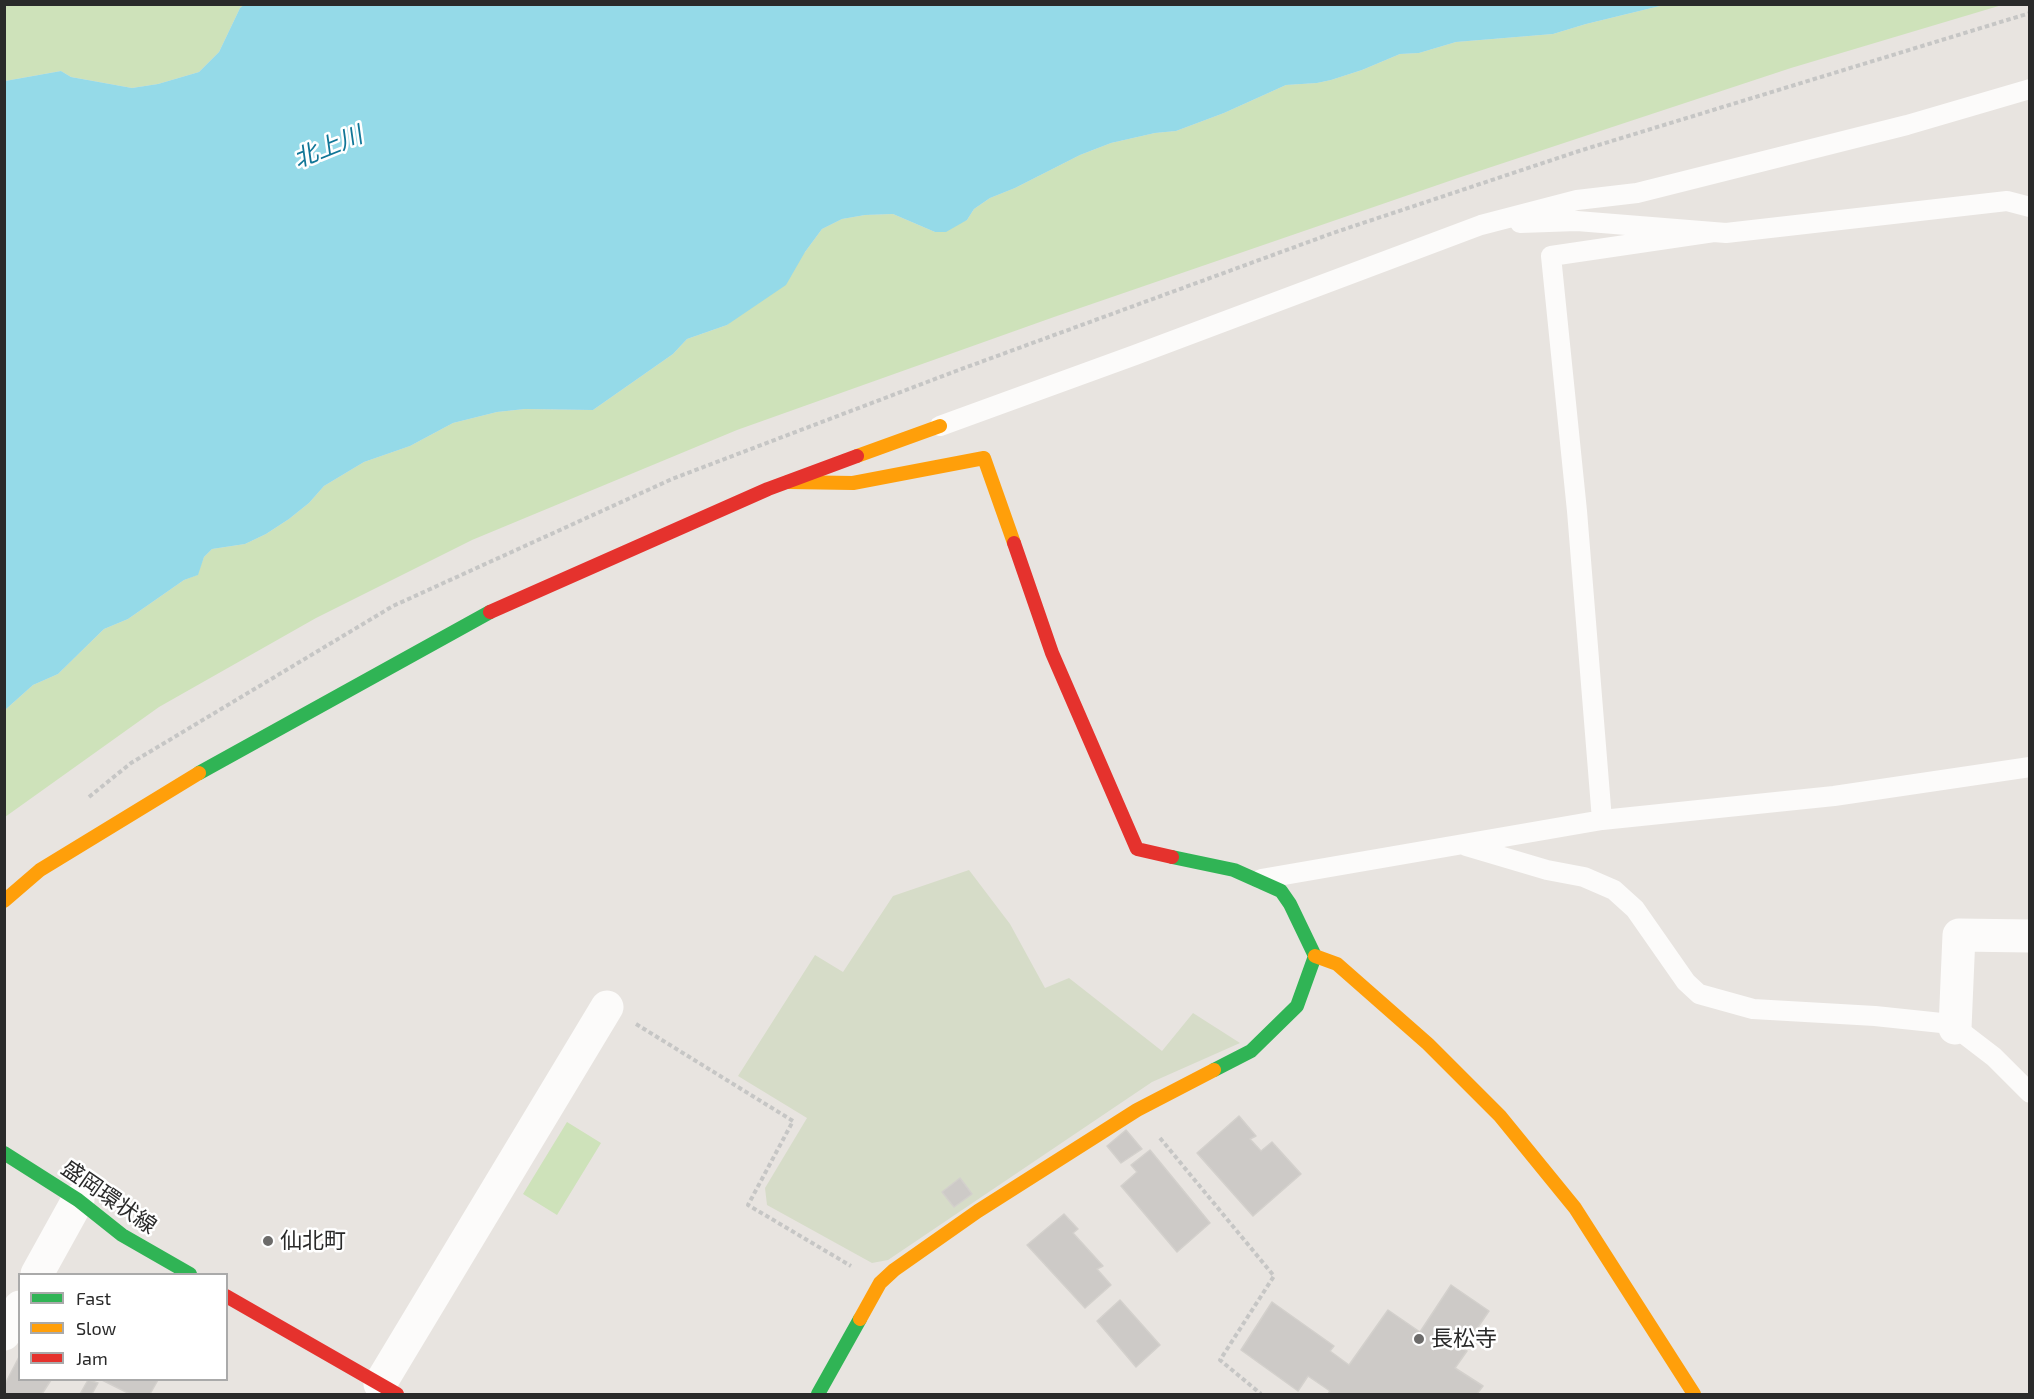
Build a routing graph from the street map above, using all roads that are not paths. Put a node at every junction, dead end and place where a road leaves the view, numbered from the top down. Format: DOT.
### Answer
graph roads {
  1 [pos="2030,89"];
  2 [pos="2030,195"];
  3 [pos="2007,201"];
  4 [pos="2030,207"];
  5 [pos="1481,225"];
  6 [pos="1714,232"];
  7 [pos="940,426"];
  8 [pos="788,482"];
  9 [pos="2030,767"];
  10 [pos="1602,820"];
  11 [pos="1462,845"];
  12 [pos="1255,880"];
  13 [pos="4,901"];
  14 [pos="2030,936"];
  15 [pos="1315,956"];
  16 [pos="607,1007"];
  17 [pos="1955,1028"];
  18 [pos="2030,1093"];
  19 [pos="4,1153"];
  20 [pos="78,1200"];
  21 [pos="38,1273"];
  22 [pos="187,1273"];
  23 [pos="228,1297"];
  24 [pos="18,1310"];
  25 [pos="4,1334"];
  26 [pos="388,1389"];
  27 [pos="818,1395"];
  28 [pos="1694,1395"];
  1 -- 5 [label="lane"];
  2 -- 3 [label="lane"];
  3 -- 4 [label="lane"];
  3 -- 6 [label="lane"];
  5 -- 6 [label="lane"];
  5 -- 7 [label="lane"];
  6 -- 10 [label="lane"];
  7 -- 8 [label="street"];
  8 -- 12 [label="street"];
  8 -- 13 [label="street"];
  9 -- 10 [label="lane"];
  10 -- 11 [label="lane"];
  11 -- 12 [label="lane"];
  11 -- 17 [label="lane"];
  12 -- 15 [label="street"];
  14 -- 17 [label="street"];
  15 -- 27 [label="street"];
  15 -- 28 [label="street"];
  16 -- 26 [label="street"];
  17 -- 18 [label="lane"];
  19 -- 20 [label="street, 盛岡環状線"];
  20 -- 21 [label="street"];
  20 -- 22 [label="street, 盛岡環状線"];
  23 -- 26 [label="street"];
  24 -- 25 [label="street"];
}
